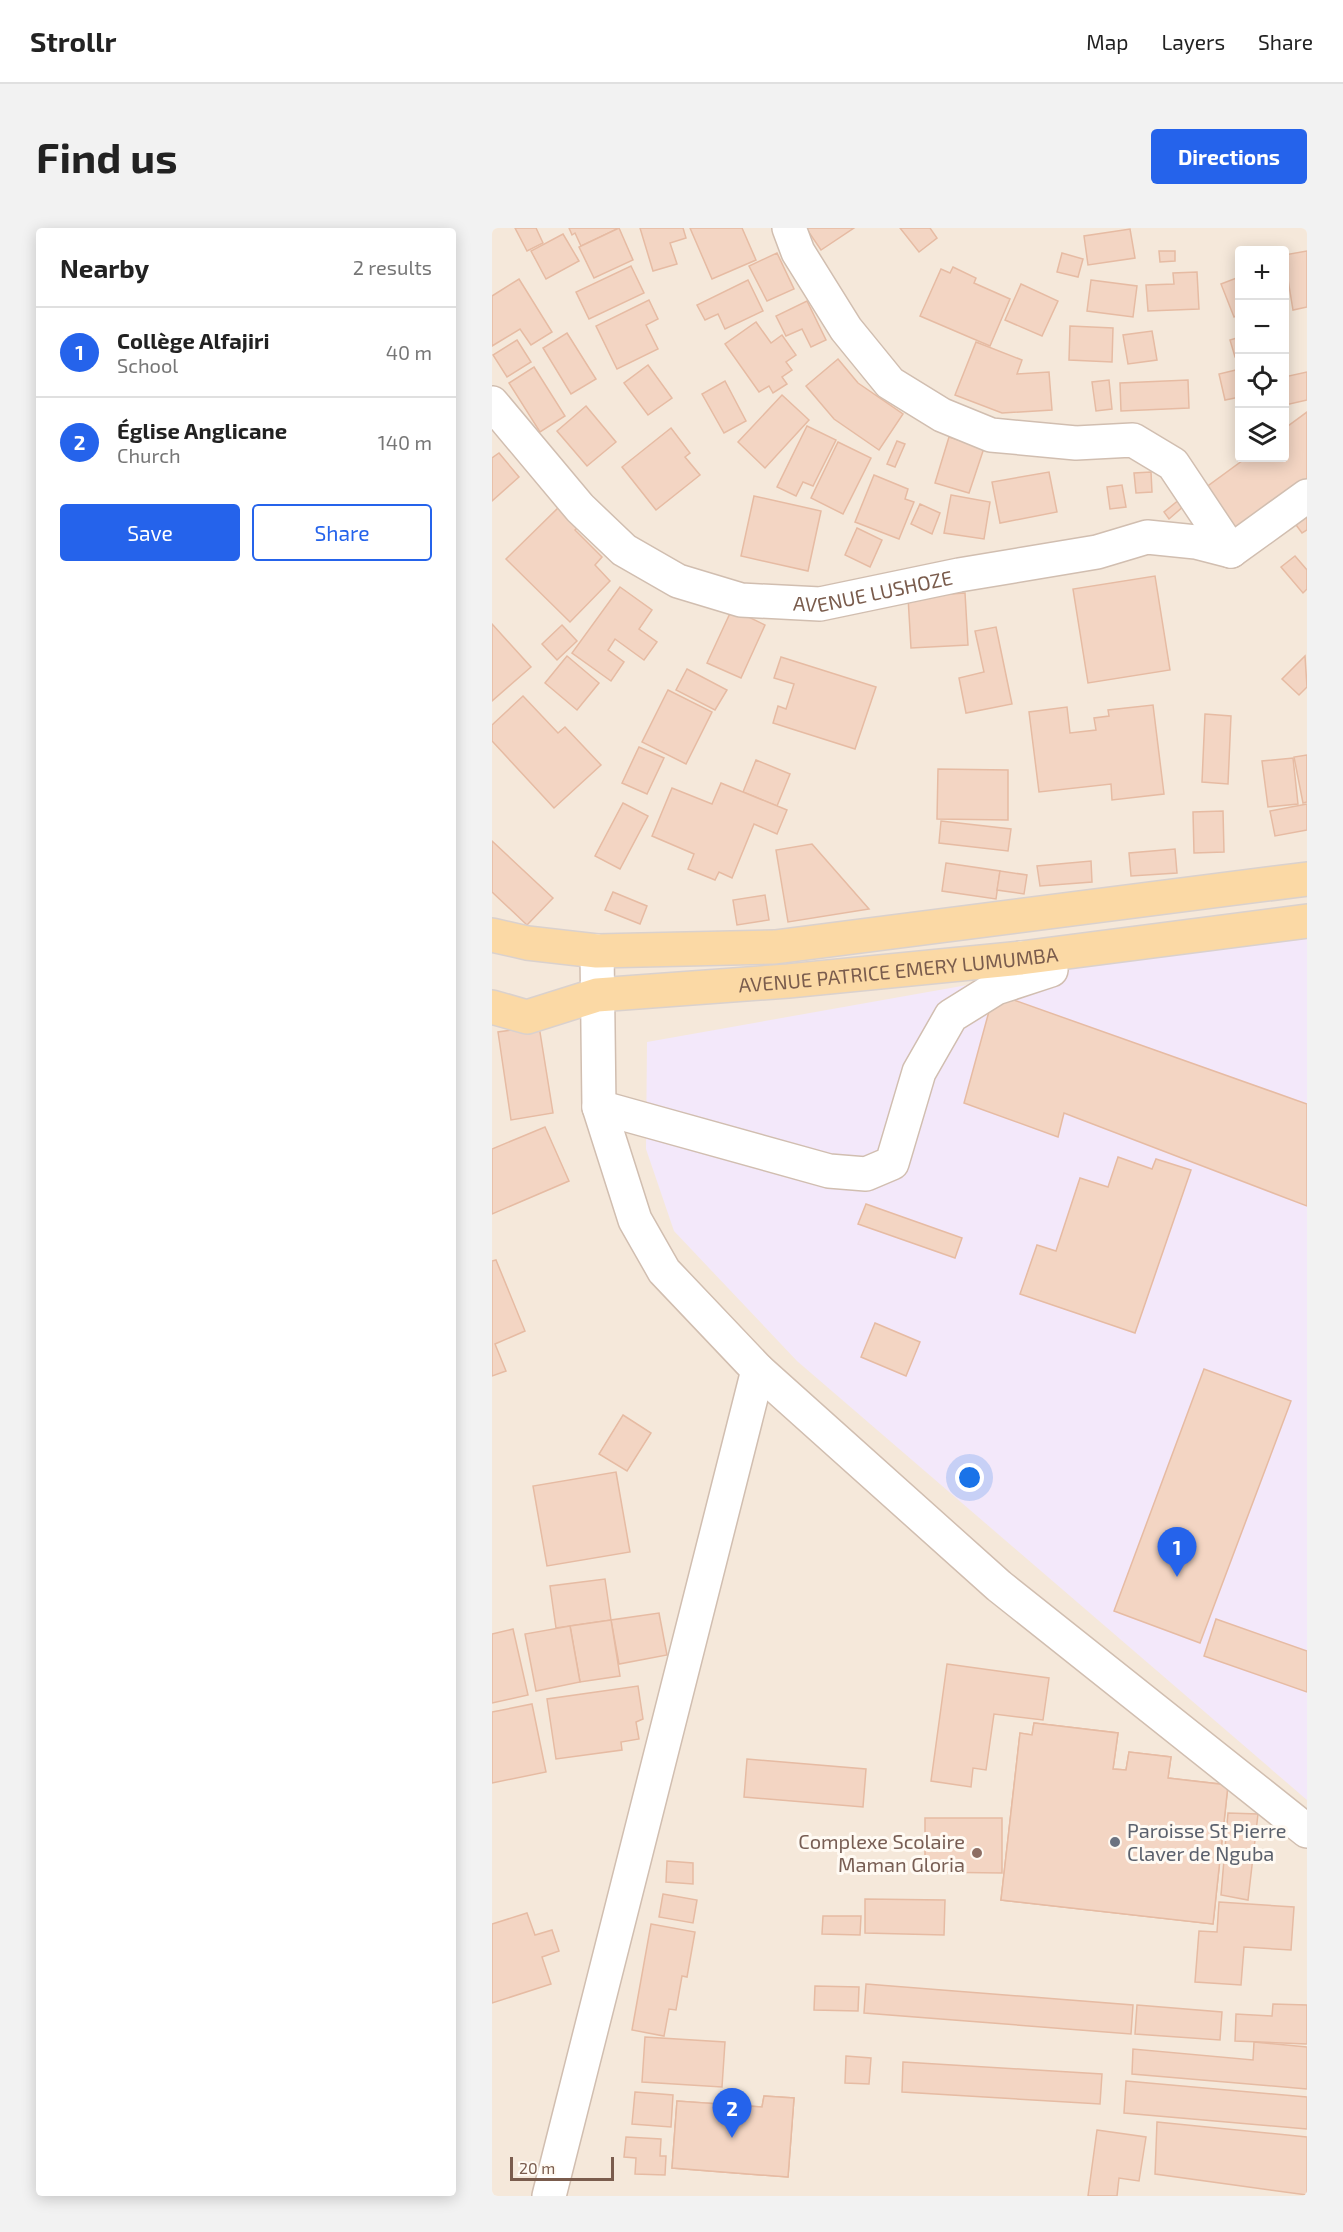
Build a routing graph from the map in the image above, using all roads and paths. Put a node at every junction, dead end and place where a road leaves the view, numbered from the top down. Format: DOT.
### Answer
graph roads {
  1 [pos="789,228"];
  2 [pos="492,403"];
  3 [pos="1307,496"];
  4 [pos="1231,551"];
  5 [pos="1307,879"];
  6 [pos="1307,921"];
  7 [pos="492,935"];
  8 [pos="597,951"];
  9 [pos="1021,957"];
  10 [pos="597,995"];
  11 [pos="492,1006"];
  12 [pos="599,1107"];
  13 [pos="758,1370"];
  14 [pos="1307,1831"];
  15 [pos="549,2196"];
  1 -- 4 [label="street"];
  2 -- 4 [label="street, AVENUE LUSHOZE"];
  3 -- 4 [label="street"];
  5 -- 8 [label="main road, AVENUE PATRICE EMERY LUMUMBA"];
  6 -- 9 [label="main road, AVENUE PATRICE EMERY LUMUMBA"];
  7 -- 8 [label="main road, AVENUE PATRICE EMERY LUMUMBA"];
  8 -- 10 [label="street"];
  9 -- 10 [label="main road, AVENUE PATRICE EMERY LUMUMBA"];
  9 -- 12 [label="street"];
  10 -- 11 [label="main road, AVENUE PATRICE EMERY LUMUMBA"];
  10 -- 12 [label="street"];
  12 -- 13 [label="street"];
  13 -- 14 [label="street"];
  13 -- 15 [label="street"];
}
